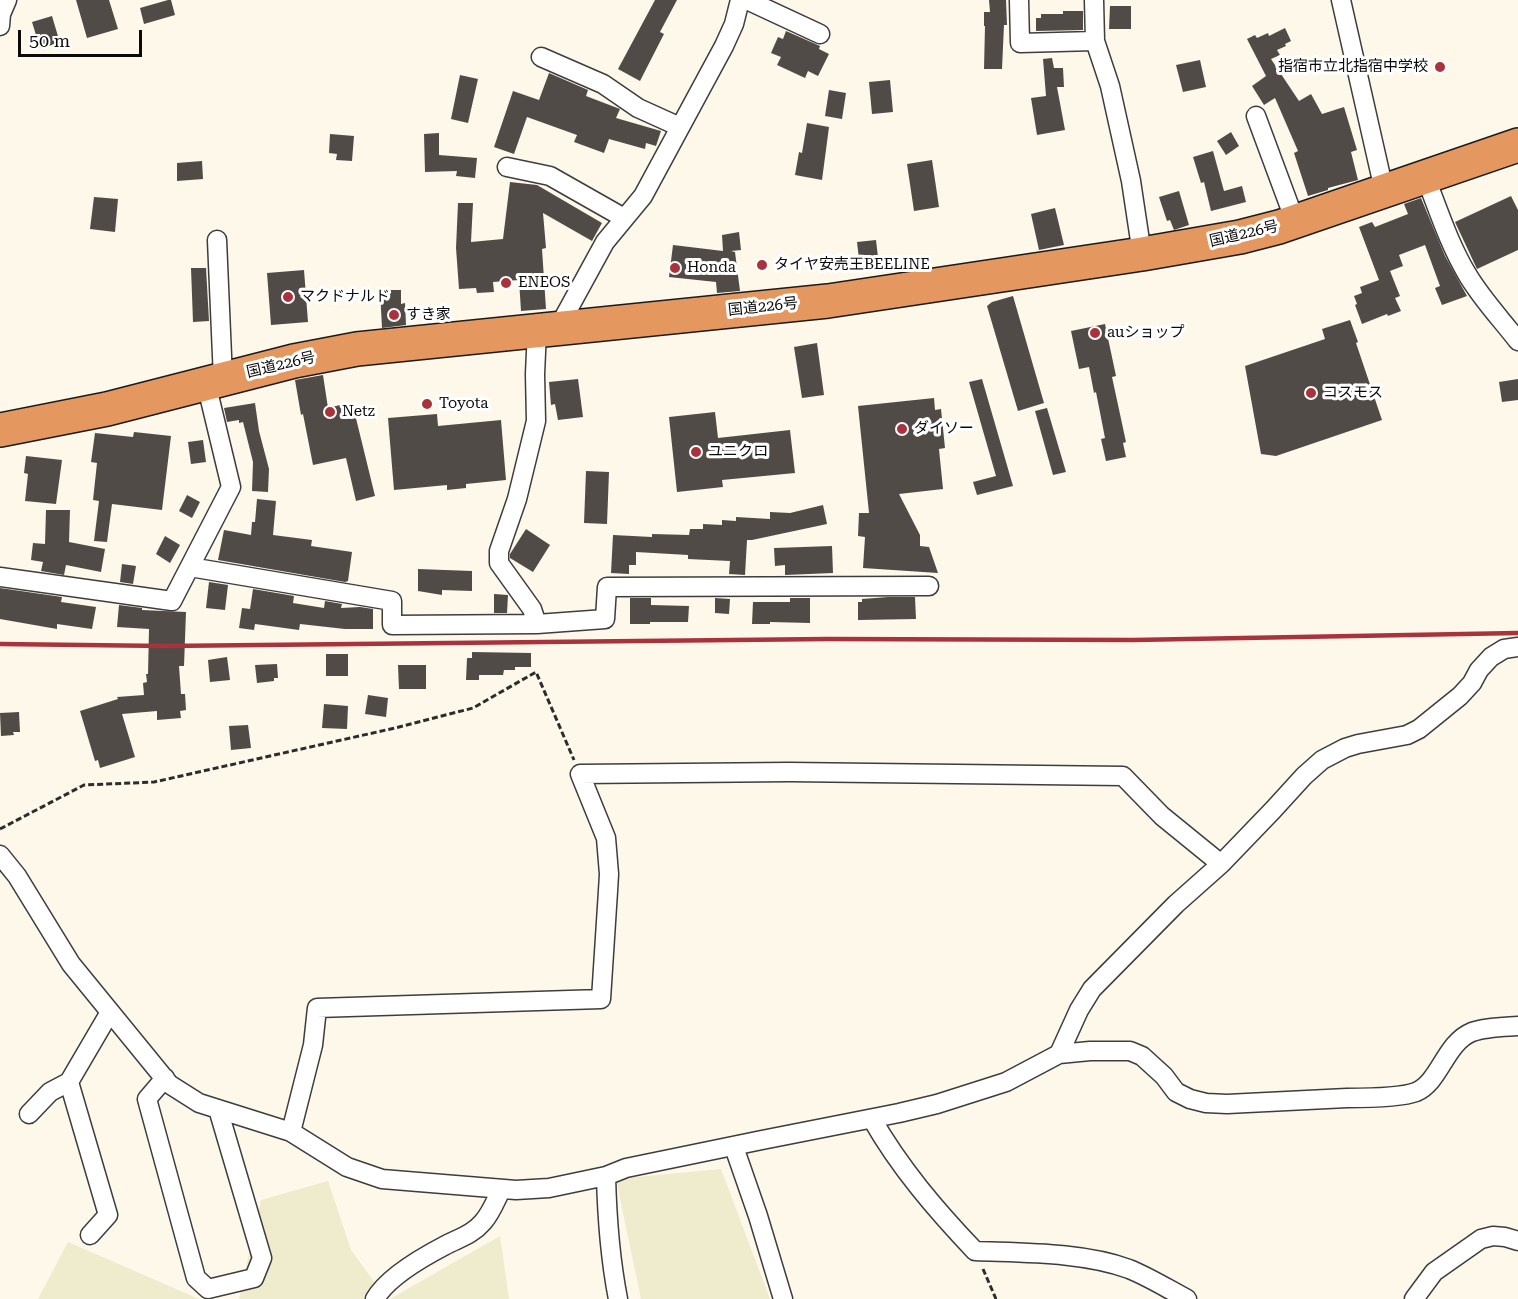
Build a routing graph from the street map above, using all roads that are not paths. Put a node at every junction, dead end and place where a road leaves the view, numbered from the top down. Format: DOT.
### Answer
graph roads {
  1 [pos="7,0"];
  2 [pos="740,0"];
  3 [pos="747,0"];
  4 [pos="1019,0"];
  5 [pos="1094,0"];
  6 [pos="1341,0"];
  7 [pos="0,26"];
  8 [pos="820,34"];
  9 [pos="1095,41"];
  10 [pos="541,57"];
  11 [pos="1256,116"];
  12 [pos="680,127"];
  13 [pos="1518,145"];
  14 [pos="507,167"];
  15 [pos="1425,176"];
  16 [pos="1384,190"];
  17 [pos="624,218"];
  18 [pos="1295,221"];
  19 [pos="217,240"];
  20 [pos="1142,254"];
  21 [pos="548,329"];
  22 [pos="1518,341"];
  23 [pos="215,381"];
  24 [pos="0,430"];
  25 [pos="190,567"];
  26 [pos="0,577"];
  27 [pos="929,586"];
  28 [pos="537,624"];
  29 [pos="1518,647"];
  30 [pos="0,855"];
  31 [pos="1221,864"];
  32 [pos="110,1012"];
  33 [pos="1518,1026"];
  34 [pos="1059,1054"];
  35 [pos="165,1078"];
  36 [pos="69,1082"];
  37 [pos="218,1109"];
  38 [pos="29,1114"];
  39 [pos="872,1119"];
  40 [pos="291,1132"];
  41 [pos="734,1147"];
  42 [pos="606,1176"];
  43 [pos="501,1190"];
  44 [pos="90,1235"];
  45 [pos="1518,1242"];
  46 [pos="375,1299"];
  47 [pos="618,1299"];
  48 [pos="783,1299"];
  49 [pos="1187,1299"];
  50 [pos="1414,1299"];
  1 -- 7 [label="street"];
  2 -- 12 [label="street"];
  3 -- 8 [label="street"];
  4 -- 9 [label="street"];
  5 -- 9 [label="street"];
  6 -- 16 [label="street"];
  9 -- 20 [label="street"];
  10 -- 12 [label="street"];
  11 -- 18 [label="street"];
  12 -- 17 [label="street"];
  13 -- 15 [label="highway, 国道226号"];
  14 -- 17 [label="street"];
  15 -- 16 [label="highway, 国道226号"];
  15 -- 22 [label="street"];
  16 -- 18 [label="highway, 国道226号"];
  17 -- 21 [label="street"];
  18 -- 20 [label="highway, 国道226号"];
  19 -- 23 [label="street"];
  20 -- 21 [label="highway, 国道226号"];
  21 -- 23 [label="highway, 国道226号"];
  21 -- 28 [label="street"];
  23 -- 24 [label="highway, 国道226号"];
  23 -- 25 [label="street"];
  25 -- 26 [label="street"];
  25 -- 28 [label="street"];
  27 -- 28 [label="street"];
  29 -- 31 [label="street"];
  30 -- 32 [label="street"];
  31 -- 34 [label="street"];
  31 -- 40 [label="street"];
  32 -- 35 [label="street"];
  32 -- 36 [label="street"];
  33 -- 34 [label="street"];
  34 -- 39 [label="street"];
  35 -- 37 [label="street"];
  35 -- 37 [label="street"];
  36 -- 38 [label="street"];
  36 -- 44 [label="street"];
  37 -- 40 [label="street"];
  39 -- 41 [label="street"];
  39 -- 49 [label="street"];
  40 -- 43 [label="street"];
  41 -- 42 [label="street"];
  41 -- 48 [label="street"];
  42 -- 43 [label="street"];
  42 -- 47 [label="street"];
  43 -- 46 [label="street"];
  45 -- 50 [label="street"];
}
